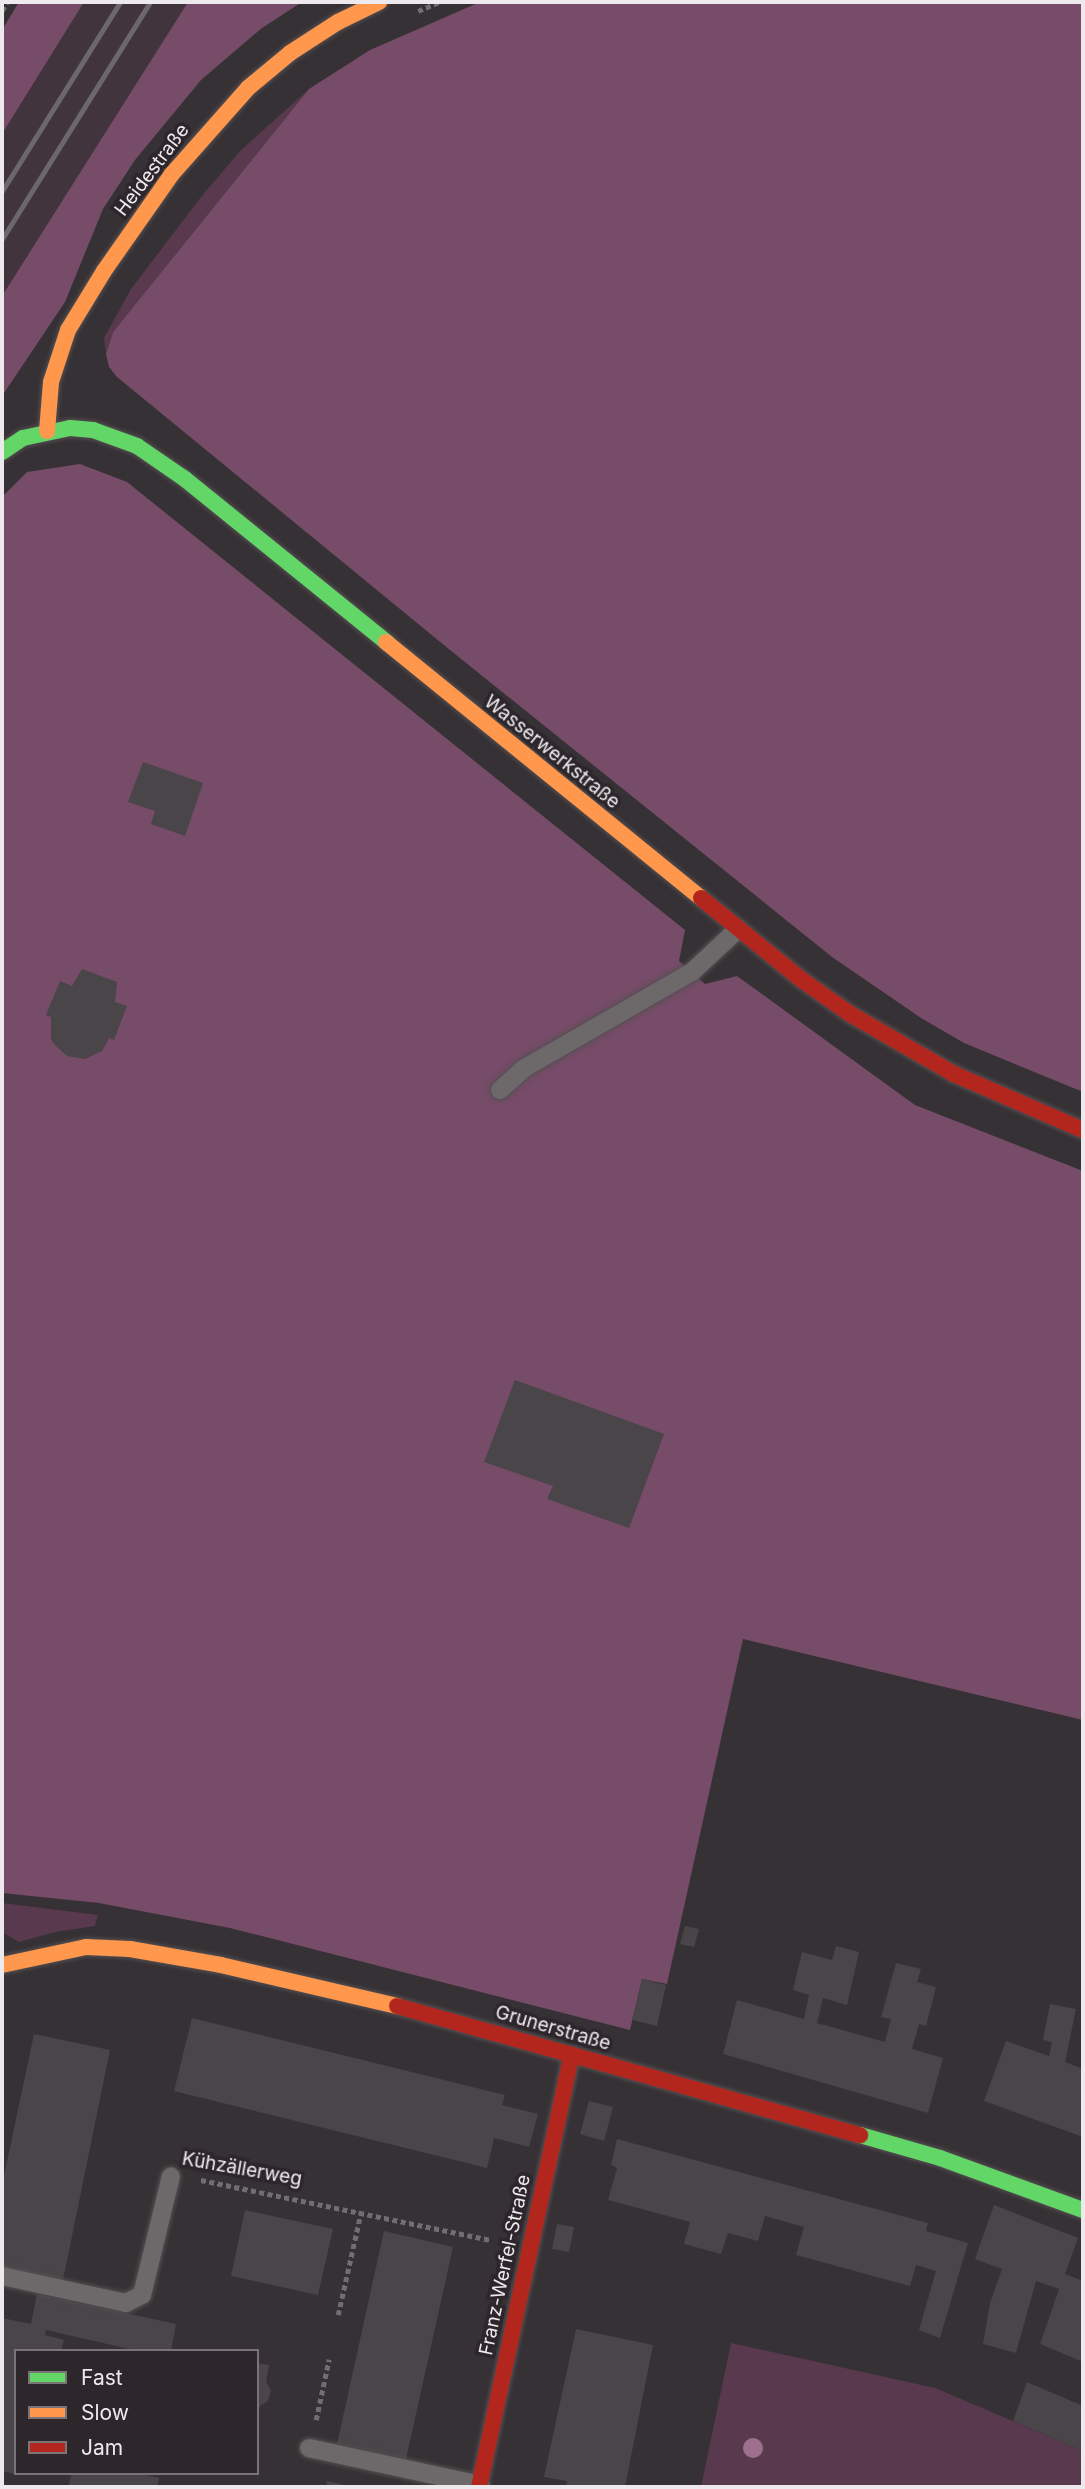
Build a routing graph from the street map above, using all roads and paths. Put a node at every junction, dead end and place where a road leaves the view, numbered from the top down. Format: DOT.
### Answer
graph roads {
  1 [pos="7,2"];
  2 [pos="379,2"];
  3 [pos="2,11"];
  4 [pos="47,431"];
  5 [pos="2,452"];
  6 [pos="738,929"];
  7 [pos="500,1090"];
  8 [pos="1083,1130"];
  9 [pos="2,1965"];
  10 [pos="572,2055"];
  11 [pos="171,2176"];
  12 [pos="1083,2210"];
  13 [pos="361,2212"];
  14 [pos="529,2249"];
  15 [pos="2,2276"];
  16 [pos="338,2315"];
  17 [pos="329,2358"];
  18 [pos="309,2448"];
  19 [pos="479,2486"];
  1 -- 3 [label="path"];
  2 -- 4 [label="street, Heidestraße"];
  4 -- 5 [label="street, Wasserwerkstraße"];
  4 -- 6 [label="street, Wasserwerkstraße"];
  6 -- 7 [label="lane"];
  6 -- 8 [label="street, Wasserwerkstraße"];
  9 -- 10 [label="street, Grunerstraße"];
  10 -- 12 [label="street, Grunerstraße"];
  10 -- 14 [label="street, Franz-Werfel-Straße"];
  11 -- 13 [label="path, Kühzällerweg"];
  11 -- 15 [label="lane, Kühzällerweg"];
  13 -- 14 [label="path, Kühzällerweg"];
  13 -- 16 [label="path"];
  14 -- 19 [label="street, Franz-Werfel-Straße"];
  17 -- 18 [label="path"];
  18 -- 19 [label="lane, Franz-Werfel-Straße"];
}
